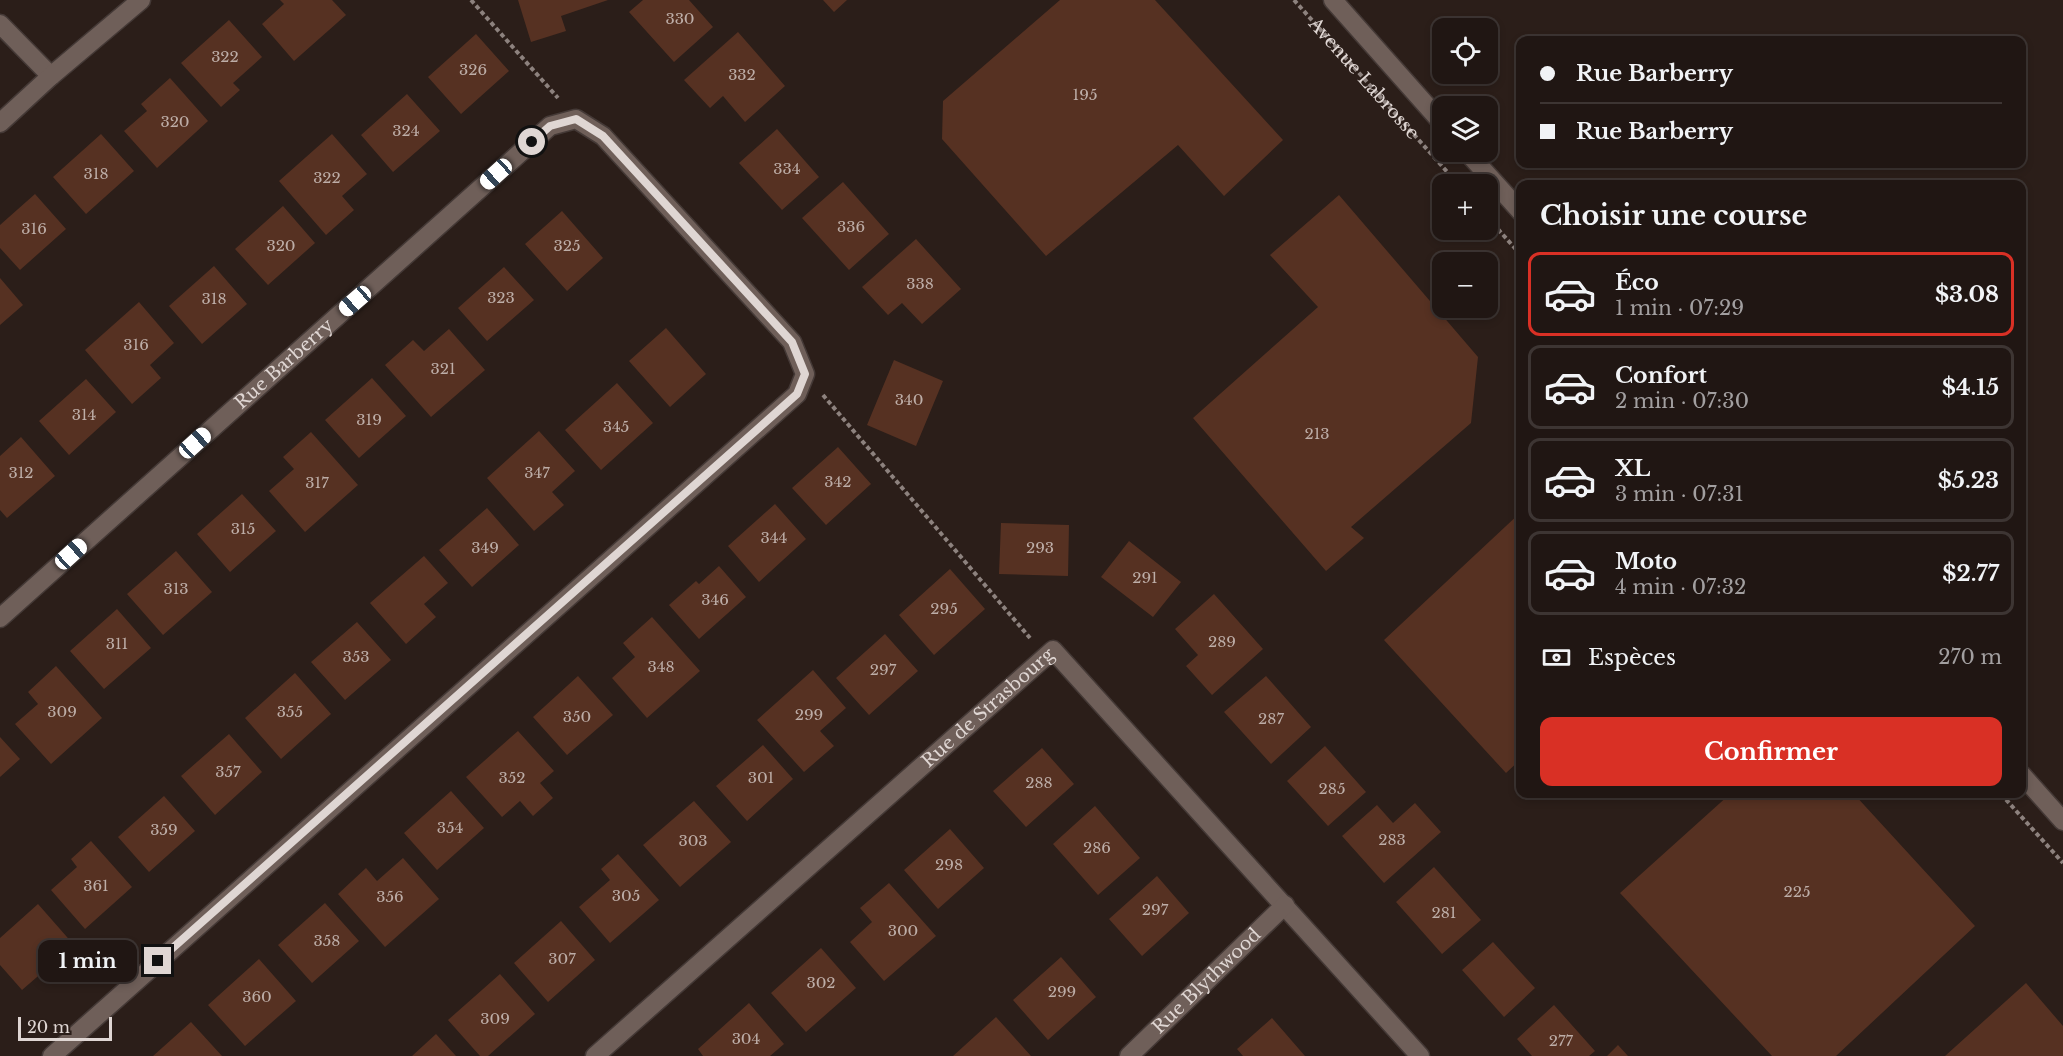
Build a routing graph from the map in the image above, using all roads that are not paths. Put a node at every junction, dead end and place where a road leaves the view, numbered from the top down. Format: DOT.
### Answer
graph roads {
  1 [pos="141,0"];
  2 [pos="1333,0"];
  3 [pos="0,24"];
  4 [pos="51,76"];
  5 [pos="1432,112"];
  6 [pos="0,123"];
  7 [pos="1476,162"];
  8 [pos="1516,206"];
  9 [pos="0,618"];
  10 [pos="2026,779"];
  11 [pos="2063,821"];
  12 [pos="1285,905"];
  13 [pos="52,1056"];
  14 [pos="595,1056"];
  15 [pos="1129,1056"];
  16 [pos="1420,1056"];
  1 -- 4 [label="street"];
  2 -- 5 [label="street, Avenue Labrosse"];
  3 -- 4 [label="street"];
  4 -- 6 [label="street"];
  7 -- 8 [label="street"];
  9 -- 13 [label="street, Rue Barberry"];
  10 -- 11 [label="street"];
  12 -- 14 [label="street, Rue de Strasbourg"];
  12 -- 15 [label="street, Rue Blythwood"];
  12 -- 16 [label="street, Rue de Strasbourg"];
}
